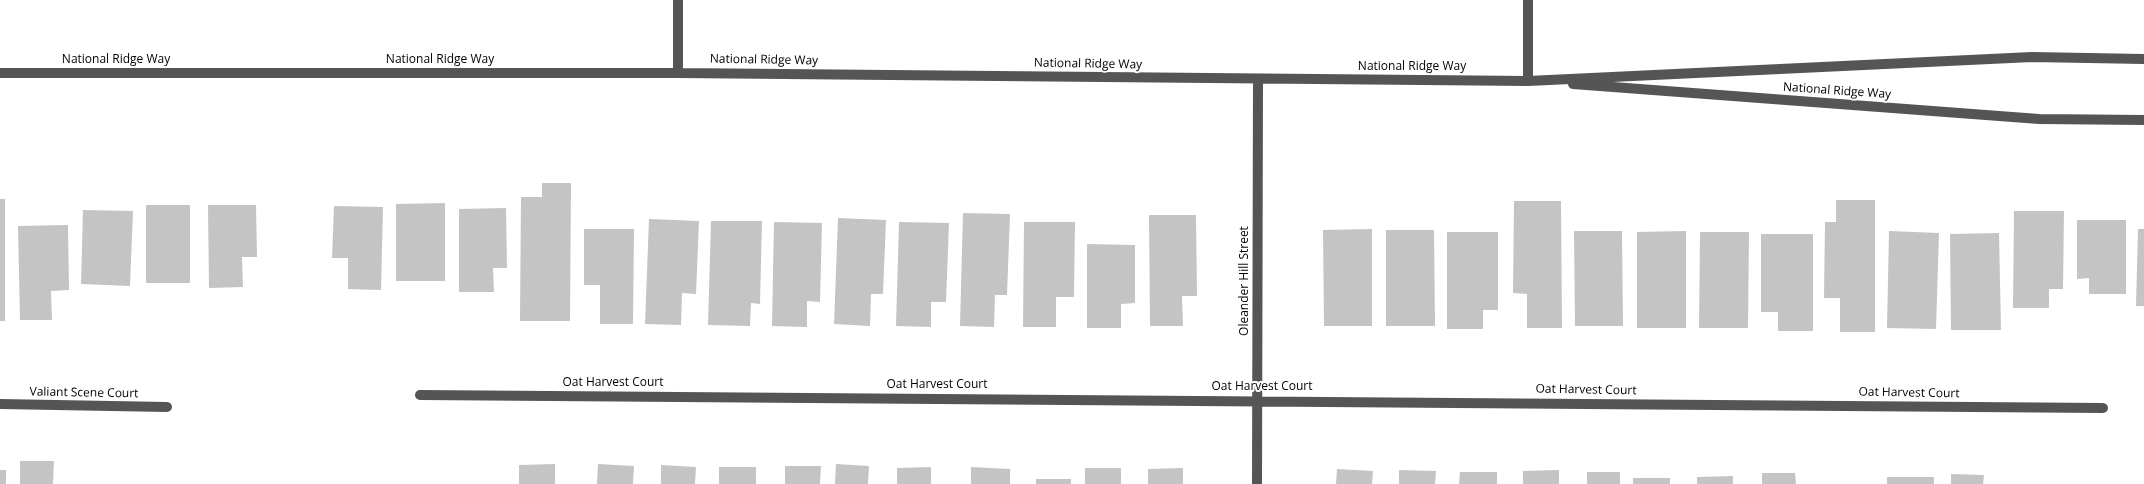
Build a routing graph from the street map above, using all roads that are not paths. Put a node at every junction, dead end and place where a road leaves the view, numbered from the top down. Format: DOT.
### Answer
graph roads {
  1 [pos="678,0"];
  2 [pos="1528,0"];
  3 [pos="2144,58"];
  4 [pos="0,73"];
  5 [pos="678,73"];
  6 [pos="1258,79"];
  7 [pos="1528,80"];
  8 [pos="2144,120"];
  9 [pos="420,395"];
  10 [pos="1258,400"];
  11 [pos="0,404"];
  12 [pos="167,407"];
  13 [pos="2103,408"];
  14 [pos="1257,484"];
  1 -- 5 [label="street"];
  2 -- 7 [label="street"];
  3 -- 7 [label="street, National Ridge Way"];
  4 -- 5 [label="street, National Ridge Way"];
  5 -- 6 [label="street, National Ridge Way"];
  6 -- 7 [label="street, National Ridge Way"];
  6 -- 10 [label="street, Oleander Hill Street"];
  7 -- 8 [label="street, National Ridge Way"];
  9 -- 10 [label="street, Oat Harvest Court"];
  10 -- 13 [label="street, Oat Harvest Court"];
  10 -- 14 [label="street, Oleander Hill Street"];
  11 -- 12 [label="street, Valiant Scene Court"];
}
